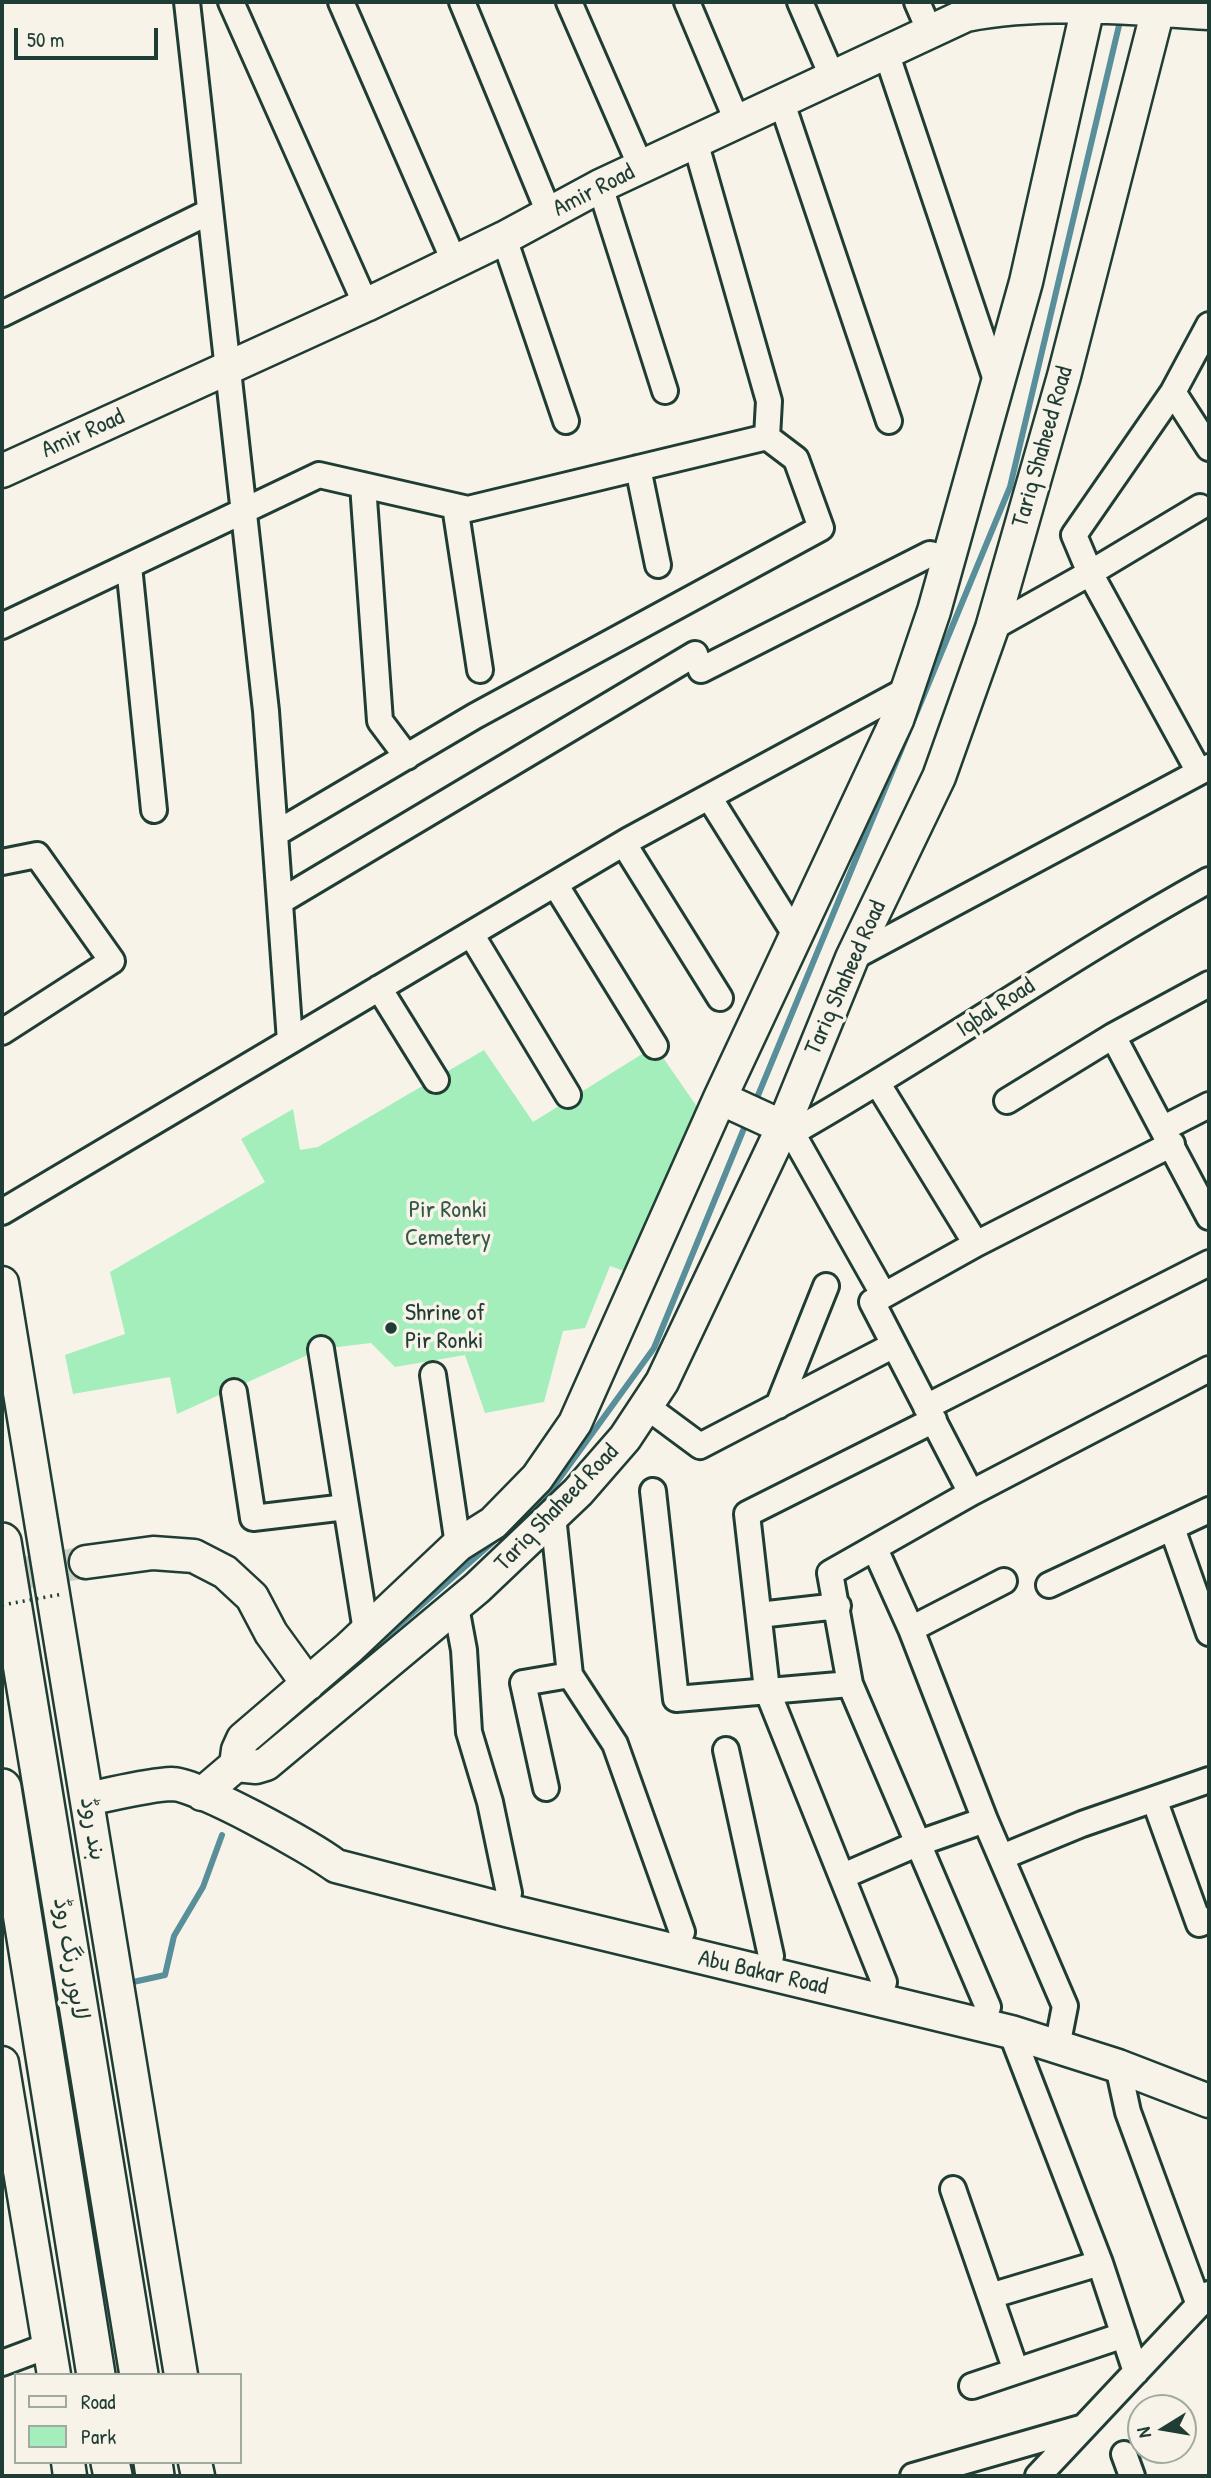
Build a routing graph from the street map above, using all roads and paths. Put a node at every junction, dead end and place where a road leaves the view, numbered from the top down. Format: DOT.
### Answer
graph roads {
  1 [pos="187,2"];
  2 [pos="231,2"];
  3 [pos="341,2"];
  4 [pos="461,2"];
  5 [pos="569,2"];
  6 [pos="687,2"];
  7 [pos="800,2"];
  8 [pos="917,2"];
  9 [pos="1067,3"];
  10 [pos="1156,7"];
  11 [pos="1209,13"];
  12 [pos="930,32"];
  13 [pos="886,52"];
  14 [pos="832,76"];
  15 [pos="781,100"];
  16 [pos="737,121"];
  17 [pos="695,141"];
  18 [pos="641,167"];
  19 [pos="600,186"];
  20 [pos="209,212"];
  21 [pos="549,213"];
  22 [pos="504,238"];
  23 [pos="454,261"];
  24 [pos="366,305"];
  25 [pos="2,314"];
  26 [pos="1209,325"];
  27 [pos="229,368"];
  28 [pos="997,383"];
  29 [pos="665,391"];
  30 [pos="1173,392"];
  31 [pos="566,421"];
  32 [pos="889,421"];
  33 [pos="767,438"];
  34 [pos="1209,448"];
  35 [pos="638,468"];
  36 [pos="2,471"];
  37 [pos="363,485"];
  38 [pos="455,506"];
  39 [pos="1200,507"];
  40 [pos="245,511"];
  41 [pos="948,560"];
  42 [pos="659,565"];
  43 [pos="129,566"];
  44 [pos="1090,573"];
  45 [pos="2,626"];
  46 [pos="992,628"];
  47 [pos="480,670"];
  48 [pos="908,689"];
  49 [pos="407,757"];
  50 [pos="1204,769"];
  51 [pos="709,797"];
  52 [pos="154,810"];
  53 [pos="275,834"];
  54 [pos="624,844"];
  55 [pos="2,862"];
  56 [pos="1209,880"];
  57 [pos="555,884"];
  58 [pos="281,901"];
  59 [pos="471,934"];
  60 [pos="796,936"];
  61 [pos="852,958"];
  62 [pos="1209,984"];
  63 [pos="379,988"];
  64 [pos="720,998"];
  65 [pos="2,1032"];
  66 [pos="1112,1036"];
  67 [pos="290,1041"];
  68 [pos="655,1046"];
  69 [pos="436,1080"];
  70 [pos="878,1084"];
  71 [pos="568,1095"];
  72 [pos="723,1099"];
  73 [pos="1007,1101"];
  74 [pos="1209,1105"];
  75 [pos="783,1127"];
  76 [pos="1168,1136"];
  77 [pos="2,1212"];
  78 [pos="1209,1217"];
  79 [pos="976,1244"];
  80 [pos="1209,1263"];
  81 [pos="2,1283"];
  82 [pos="826,1286"];
  83 [pos="883,1293"];
  84 [pos="894,1345"];
  85 [pos="321,1349"];
  86 [pos="1209,1369"];
  87 [pos="433,1375"];
  88 [pos="234,1392"];
  89 [pos="646,1406"];
  90 [pos="778,1406"];
  91 [pos="930,1413"];
  92 [pos="653,1491"];
  93 [pos="971,1493"];
  94 [pos="346,1507"];
  95 [pos="1209,1510"];
  96 [pos="553,1516"];
  97 [pos="1172,1528"];
  98 [pos="2,1542"];
  99 [pos="458,1545"];
  100 [pos="876,1549"];
  101 [pos="86,1562"];
  102 [pos="1004,1581"];
  103 [pos="1049,1586"];
  104 [pos="63,1594"];
  105 [pos="2,1605"];
  106 [pos="838,1606"];
  107 [pos="456,1607"];
  108 [pos="759,1615"];
  109 [pos="911,1629"];
  110 [pos="366,1631"];
  111 [pos="1209,1633"];
  112 [pos="570,1675"];
  113 [pos="308,1684"];
  114 [pos="850,1684"];
  115 [pos="767,1690"];
  116 [pos="726,1750"];
  117 [pos="236,1765"];
  118 [pos="1209,1780"];
  119 [pos="2,1788"];
  120 [pos="546,1788"];
  121 [pos="202,1794"];
  122 [pos="87,1799"];
  123 [pos="1154,1799"];
  124 [pos="985,1820"];
  125 [pos="919,1843"];
  126 [pos="316,1851"];
  127 [pos="1002,1857"];
  128 [pos="843,1875"];
  129 [pos="509,1892"];
  130 [pos="1209,1920"];
  131 [pos="682,1932"];
  132 [pos="771,1956"];
  133 [pos="884,1982"];
  134 [pos="988,2007"];
  135 [pos="1011,2032"];
  136 [pos="1059,2038"];
  137 [pos="2,2063"];
  138 [pos="1118,2066"];
  139 [pos="1209,2082"];
  140 [pos="1209,2101"];
  141 [pos="8,2145"];
  142 [pos="953,2189"];
  143 [pos="1100,2263"];
  144 [pos="990,2296"];
  145 [pos="1204,2299"];
  146 [pos="1124,2335"];
  147 [pos="52,2360"];
  148 [pos="2,2363"];
  149 [pos="1016,2371"];
  150 [pos="1136,2372"];
  151 [pos="96,2373"];
  152 [pos="139,2373"];
  153 [pos="181,2373"];
  154 [pos="972,2386"];
  155 [pos="1084,2427"];
  156 [pos="913,2476"];
  157 [pos="1038,2476"];
  1 -- 20 [label="street"];
  2 -- 24 [label="street"];
  3 -- 23 [label="street"];
  4 -- 21 [label="street"];
  5 -- 18 [label="street"];
  6 -- 16 [label="street"];
  7 -- 14 [label="street"];
  8 -- 12 [label="street"];
  9 -- 10 [label="main road, Amir Road"];
  9 -- 12 [label="main road, Amir Road"];
  9 -- 28 [label="main road, Tariq Shaheed Road"];
  10 -- 11 [label="main road, Amir Road"];
  10 -- 46 [label="main road, Tariq Shaheed Road"];
  12 -- 13 [label="main road, Amir Road"];
  13 -- 14 [label="main road, Amir Road"];
  13 -- 28 [label="street"];
  14 -- 15 [label="main road, Amir Road"];
  15 -- 16 [label="main road, Amir Road"];
  15 -- 32 [label="street"];
  16 -- 17 [label="main road, Amir Road"];
  17 -- 18 [label="main road, Amir Road"];
  17 -- 33 [label="street"];
  18 -- 19 [label="main road, Amir Road"];
  19 -- 21 [label="main road, Amir Road"];
  19 -- 29 [label="street"];
  20 -- 25 [label="street"];
  20 -- 27 [label="street"];
  21 -- 22 [label="main road, Amir Road"];
  22 -- 23 [label="main road, Amir Road"];
  22 -- 31 [label="street"];
  23 -- 24 [label="main road, Amir Road"];
  24 -- 27 [label="main road, Amir Road"];
  26 -- 30 [label="street"];
  27 -- 36 [label="main road, Amir Road"];
  27 -- 40 [label="street"];
  28 -- 41 [label="main road, Tariq Shaheed Road"];
  30 -- 34 [label="street"];
  30 -- 44 [label="street"];
  33 -- 35 [label="street"];
  33 -- 49 [label="street"];
  35 -- 38 [label="street"];
  35 -- 42 [label="street"];
  37 -- 38 [label="street"];
  37 -- 40 [label="street"];
  37 -- 49 [label="street"];
  38 -- 47 [label="street"];
  39 -- 44 [label="street"];
  40 -- 43 [label="street"];
  40 -- 53 [label="street"];
  41 -- 48 [label="main road, Tariq Shaheed Road"];
  41 -- 58 [label="street"];
  43 -- 45 [label="street"];
  43 -- 52 [label="street"];
  44 -- 46 [label="street"];
  44 -- 50 [label="street"];
  46 -- 61 [label="main road, Tariq Shaheed Road"];
  48 -- 51 [label="street"];
  48 -- 60 [label="main road, Tariq Shaheed Road"];
  49 -- 53 [label="street"];
  50 -- 61 [label="street"];
  51 -- 54 [label="street"];
  51 -- 60 [label="street"];
  53 -- 58 [label="street"];
  54 -- 57 [label="street"];
  54 -- 64 [label="street"];
  55 -- 65 [label="street"];
  56 -- 70 [label="street, Iqbal Road"];
  57 -- 59 [label="street"];
  57 -- 68 [label="street"];
  58 -- 67 [label="street"];
  59 -- 63 [label="street"];
  59 -- 71 [label="street"];
  60 -- 72 [label="main road, Tariq Shaheed Road"];
  61 -- 75 [label="main road, Tariq Shaheed Road"];
  62 -- 66 [label="street"];
  63 -- 67 [label="street"];
  63 -- 69 [label="street"];
  66 -- 73 [label="street"];
  66 -- 76 [label="street"];
  67 -- 77 [label="street"];
  70 -- 75 [label="street, Iqbal Road"];
  70 -- 79 [label="street"];
  72 -- 75 [label="main road"];
  72 -- 99 [label="main road, Tariq Shaheed Road"];
  74 -- 76 [label="street"];
  75 -- 83 [label="street"];
  75 -- 89 [label="main road, Tariq Shaheed Road"];
  76 -- 78 [label="street"];
  76 -- 79 [label="street"];
  79 -- 83 [label="street"];
  80 -- 91 [label="street"];
  81 -- 122 [label="main road, بند روڈ"];
  82 -- 90 [label="street"];
  83 -- 84 [label="street"];
  84 -- 90 [label="street"];
  84 -- 91 [label="street"];
  85 -- 94 [label="street"];
  86 -- 93 [label="street"];
  87 -- 99 [label="street"];
  88 -- 94 [label="street"];
  89 -- 90 [label="street"];
  89 -- 96 [label="main road, Tariq Shaheed Road"];
  91 -- 93 [label="street"];
  91 -- 108 [label="street"];
  92 -- 115 [label="street"];
  93 -- 100 [label="street"];
  94 -- 110 [label="street"];
  95 -- 97 [label="street"];
  96 -- 107 [label="main road, Tariq Shaheed Road"];
  96 -- 112 [label="street"];
  97 -- 103 [label="street"];
  97 -- 111 [label="street"];
  98 -- 152 [label="highway, لاہور رنگ روڈ"];
  99 -- 110 [label="main road, Tariq Shaheed Road"];
  100 -- 106 [label="street"];
  100 -- 109 [label="street"];
  101 -- 113 [label="main road"];
  102 -- 109 [label="street"];
  104 -- 105 [label="path, bridge"];
  106 -- 108 [label="street"];
  106 -- 114 [label="street"];
  107 -- 117 [label="main road, Tariq Shaheed Road"];
  107 -- 129 [label="street"];
  108 -- 115 [label="street"];
  109 -- 124 [label="street"];
  110 -- 113 [label="main road, Tariq Shaheed Road"];
  112 -- 120 [label="street"];
  112 -- 131 [label="street"];
  113 -- 117 [label="main road, Tariq Shaheed Road"];
  114 -- 115 [label="street"];
  114 -- 125 [label="street"];
  115 -- 128 [label="street"];
  116 -- 132 [label="street"];
  117 -- 121 [label="main road, Tariq Shaheed Road"];
  118 -- 123 [label="street"];
  119 -- 151 [label="highway, لاہور رنگ روڈ"];
  121 -- 122 [label="main road, Abu Bakar Road"];
  121 -- 126 [label="main road, Abu Bakar Road"];
  122 -- 153 [label="main road, بند روڈ"];
  123 -- 127 [label="street"];
  123 -- 130 [label="street"];
  124 -- 125 [label="street"];
  124 -- 127 [label="street"];
  125 -- 128 [label="street"];
  125 -- 134 [label="street"];
  126 -- 129 [label="main road, Abu Bakar Road"];
  126 -- 135 [label="main road, Abu Bakar Road"];
  127 -- 136 [label="street"];
  128 -- 133 [label="street"];
  129 -- 131 [label="main road, Abu Bakar Road"];
  131 -- 132 [label="main road, Abu Bakar Road"];
  132 -- 133 [label="main road, Abu Bakar Road"];
  133 -- 134 [label="main road, Abu Bakar Road"];
  134 -- 136 [label="main road, Abu Bakar Road"];
  135 -- 136 [label="main road, Abu Bakar Road"];
  135 -- 143 [label="street"];
  136 -- 138 [label="main road, Abu Bakar Road"];
  136 -- 139 [label="main road, Abu Bakar Road"];
  137 -- 141 [label="main road"];
  138 -- 140 [label="main road, Abu Bakar Road"];
  138 -- 145 [label="street"];
  141 -- 147 [label="main road"];
  142 -- 144 [label="street"];
  143 -- 144 [label="street"];
  143 -- 146 [label="street"];
  144 -- 149 [label="street"];
  145 -- 150 [label="street"];
  146 -- 149 [label="street"];
  146 -- 150 [label="street"];
  147 -- 148 [label="street"];
  149 -- 154 [label="street"];
  150 -- 155 [label="street"];
  155 -- 156 [label="street"];
  155 -- 157 [label="street"];
}
